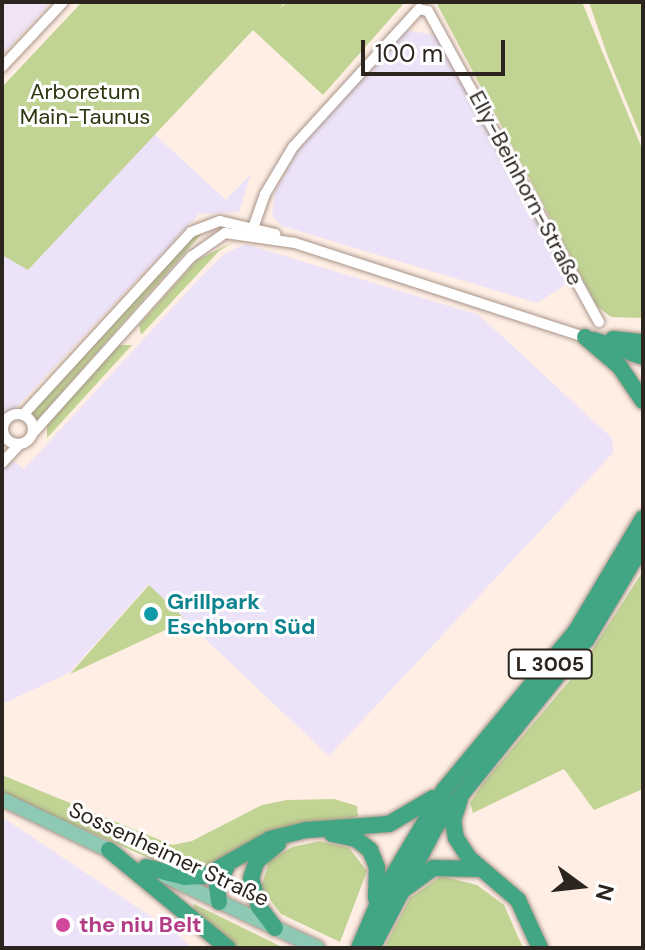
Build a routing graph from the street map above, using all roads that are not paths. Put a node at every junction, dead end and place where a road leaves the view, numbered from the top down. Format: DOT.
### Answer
graph roads {
  1 [pos="63,2"];
  2 [pos="2,67"];
  3 [pos="252,230"];
  4 [pos="599,322"];
  5 [pos="585,337"];
  6 [pos="643,342"];
  7 [pos="643,357"];
  8 [pos="643,401"];
  9 [pos="23,415"];
  10 [pos="5,416"];
  11 [pos="33,433"];
  12 [pos="3,434"];
  13 [pos="19,445"];
  14 [pos="2,463"];
  15 [pos="643,508"];
  16 [pos="641,522"];
  17 [pos="643,545"];
  18 [pos="469,779"];
  19 [pos="444,790"];
  20 [pos="2,799"];
  21 [pos="109,850"];
  22 [pos="146,867"];
  23 [pos="226,868"];
  24 [pos="484,871"];
  25 [pos="393,900"];
  26 [pos="219,902"];
  27 [pos="373,914"];
  28 [pos="275,928"];
  29 [pos="539,946"];
  30 [pos="228,948"];
  31 [pos="318,948"];
  32 [pos="359,948"];
  33 [pos="372,948"];
  1 -- 2 [label="street"];
  3 -- 4 [label="street, Elly-Beinhorn-Straße"];
  3 -- 5 [label="street"];
  3 -- 9 [label="street"];
  3 -- 11 [label="street"];
  5 -- 6 [label="highway"];
  5 -- 7 [label="highway"];
  5 -- 8 [label="highway"];
  9 -- 10 [label="street"];
  9 -- 11 [label="street"];
  10 -- 12 [label="street"];
  11 -- 13 [label="street"];
  12 -- 13 [label="street"];
  13 -- 14 [label="street"];
  15 -- 16 [label="highway"];
  16 -- 19 [label="highway, L 3005"];
  17 -- 18 [label="highway, L 3005"];
  18 -- 24 [label="highway"];
  18 -- 25 [label="highway, L 3005"];
  19 -- 23 [label="highway"];
  19 -- 27 [label="highway, L 3005"];
  20 -- 21 [label="main road, Sossenheimer Straße"];
  21 -- 22 [label="main road, Sossenheimer Straße"];
  21 -- 30 [label="highway"];
  22 -- 23 [label="highway"];
  22 -- 26 [label="main road, Sossenheimer Straße"];
  23 -- 26 [label="highway"];
  24 -- 25 [label="highway"];
  24 -- 29 [label="highway"];
  25 -- 33 [label="highway, L 3005"];
  26 -- 28 [label="main road, Sossenheimer Straße"];
  27 -- 28 [label="highway"];
  27 -- 32 [label="highway, L 3005"];
  28 -- 31 [label="main road, Sossenheimer Straße"];
}
